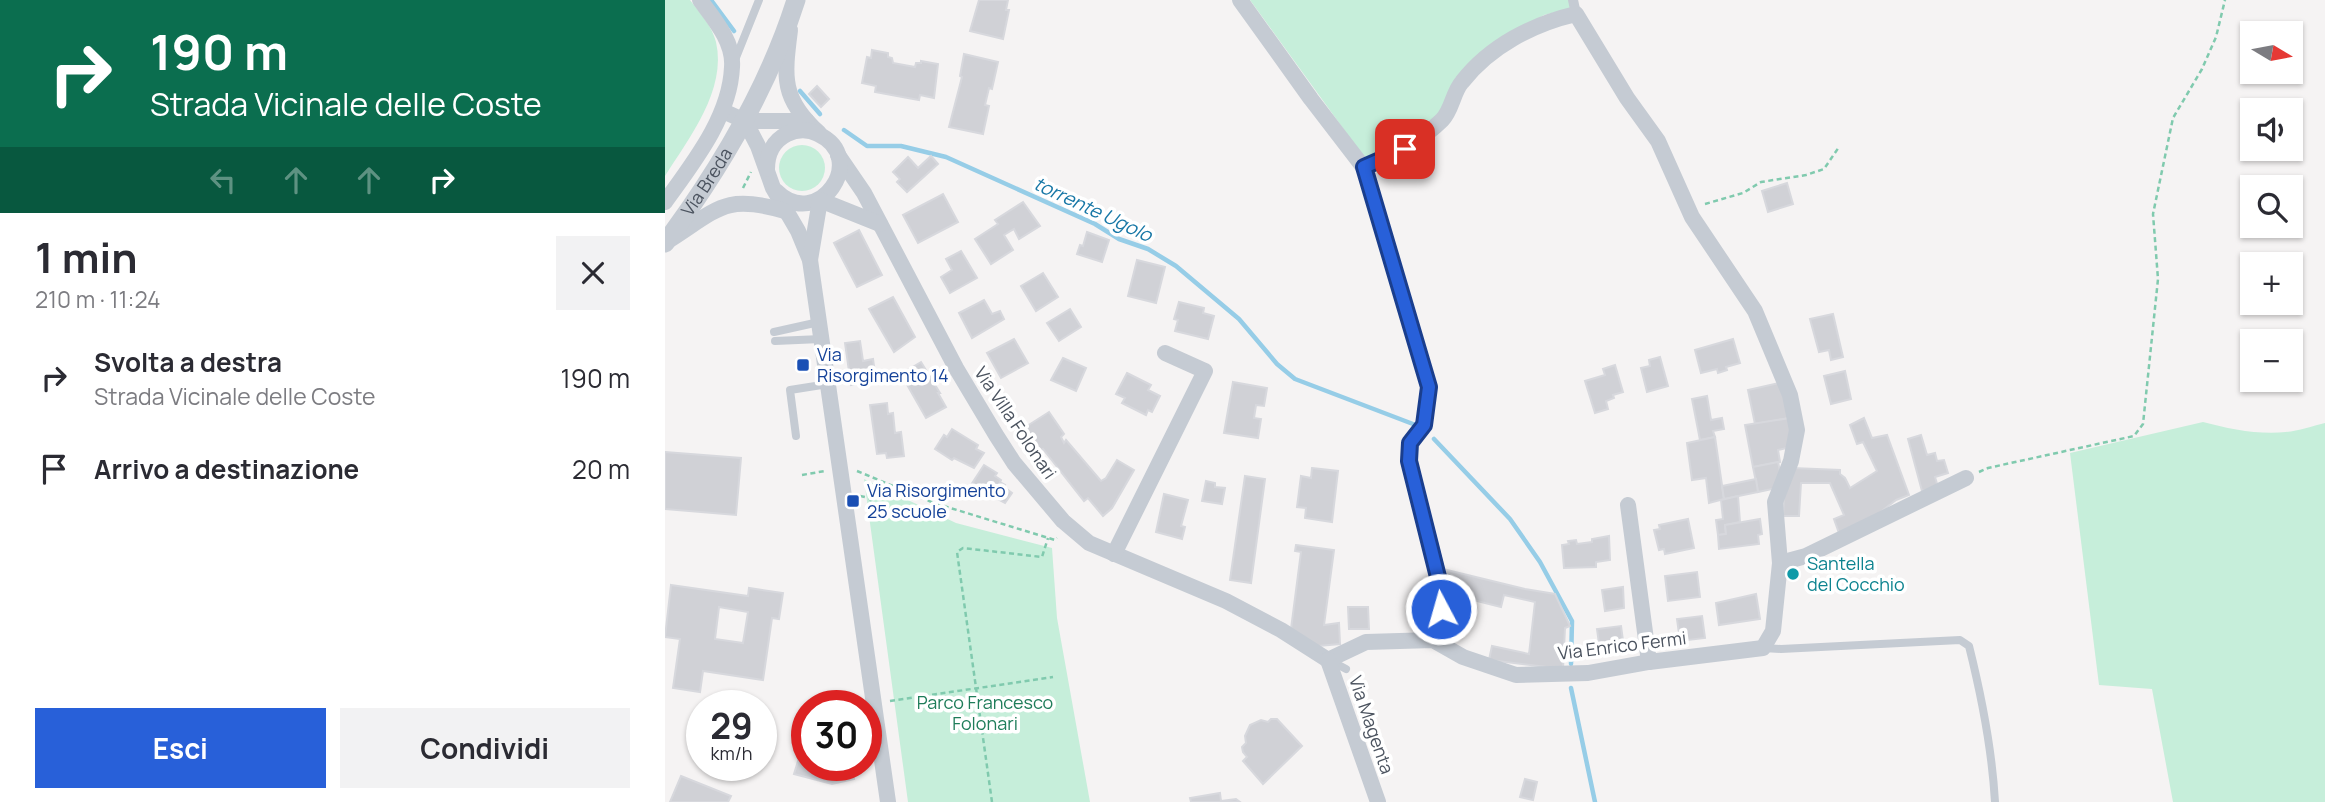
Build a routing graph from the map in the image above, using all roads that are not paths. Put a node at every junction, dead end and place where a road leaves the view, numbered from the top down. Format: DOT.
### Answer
graph roads {
  1 [pos="699,0"];
  2 [pos="759,0"];
  3 [pos="1240,0"];
  4 [pos="794,5"];
  5 [pos="1575,7"];
  6 [pos="733,66"];
  7 [pos="723,111"];
  8 [pos="745,121"];
  9 [pos="807,121"];
  10 [pos="824,136"];
  11 [pos="838,155"];
  12 [pos="1364,167"];
  13 [pos="760,169"];
  14 [pos="773,188"];
  15 [pos="820,200"];
  16 [pos="665,202"];
  17 [pos="785,211"];
  18 [pos="880,225"];
  19 [pos="665,242"];
  20 [pos="810,260"];
  21 [pos="820,331"];
  22 [pos="1165,353"];
  23 [pos="828,384"];
  24 [pos="796,436"];
  25 [pos="1966,478"];
  26 [pos="1628,505"];
  27 [pos="1114,554"];
  28 [pos="1780,563"];
  29 [pos="1433,640"];
  30 [pos="1763,648"];
  31 [pos="1328,660"];
  32 [pos="1649,662"];
  33 [pos="1346,669"];
  34 [pos="888,802"];
  35 [pos="1378,802"];
  36 [pos="1995,802"];
  1 -- 6 [label="street"];
  2 -- 6 [label="lane"];
  3 -- 12 [label="street"];
  4 -- 8 [label="street, Via Breda"];
  4 -- 9 [label="street"];
  5 -- 12 [label="street"];
  5 -- 28 [label="street"];
  6 -- 7 [label="street, Via Breda"];
  7 -- 8 [label="street"];
  7 -- 16 [label="street, Via Breda"];
  8 -- 9 [label="street"];
  8 -- 13 [label="street"];
  8 -- 19 [label="street, Via Breda"];
  9 -- 10 [label="street"];
  10 -- 11 [label="street"];
  10 -- 13 [label="street"];
  11 -- 15 [label="street"];
  11 -- 18 [label="street, Via Villa Folonari"];
  12 -- 29 [label="street"];
  13 -- 14 [label="street"];
  14 -- 15 [label="street"];
  14 -- 17 [label="street"];
  15 -- 18 [label="street"];
  15 -- 20 [label="street"];
  17 -- 19 [label="street"];
  17 -- 20 [label="street"];
  18 -- 27 [label="street, Via Villa Folonari"];
  20 -- 21 [label="street"];
  21 -- 21 [label="lane"];
  21 -- 23 [label="street"];
  22 -- 27 [label="street"];
  23 -- 24 [label="lane"];
  23 -- 34 [label="street"];
  25 -- 28 [label="street"];
  26 -- 32 [label="street"];
  27 -- 31 [label="street, Via Villa Folonari"];
  28 -- 30 [label="street"];
  29 -- 31 [label="street"];
  29 -- 32 [label="street, Via Enrico Fermi"];
  30 -- 32 [label="street, Via Enrico Fermi"];
  30 -- 36 [label="lane"];
  31 -- 33 [label="lane"];
  31 -- 35 [label="street, Via Magenta"];
}
